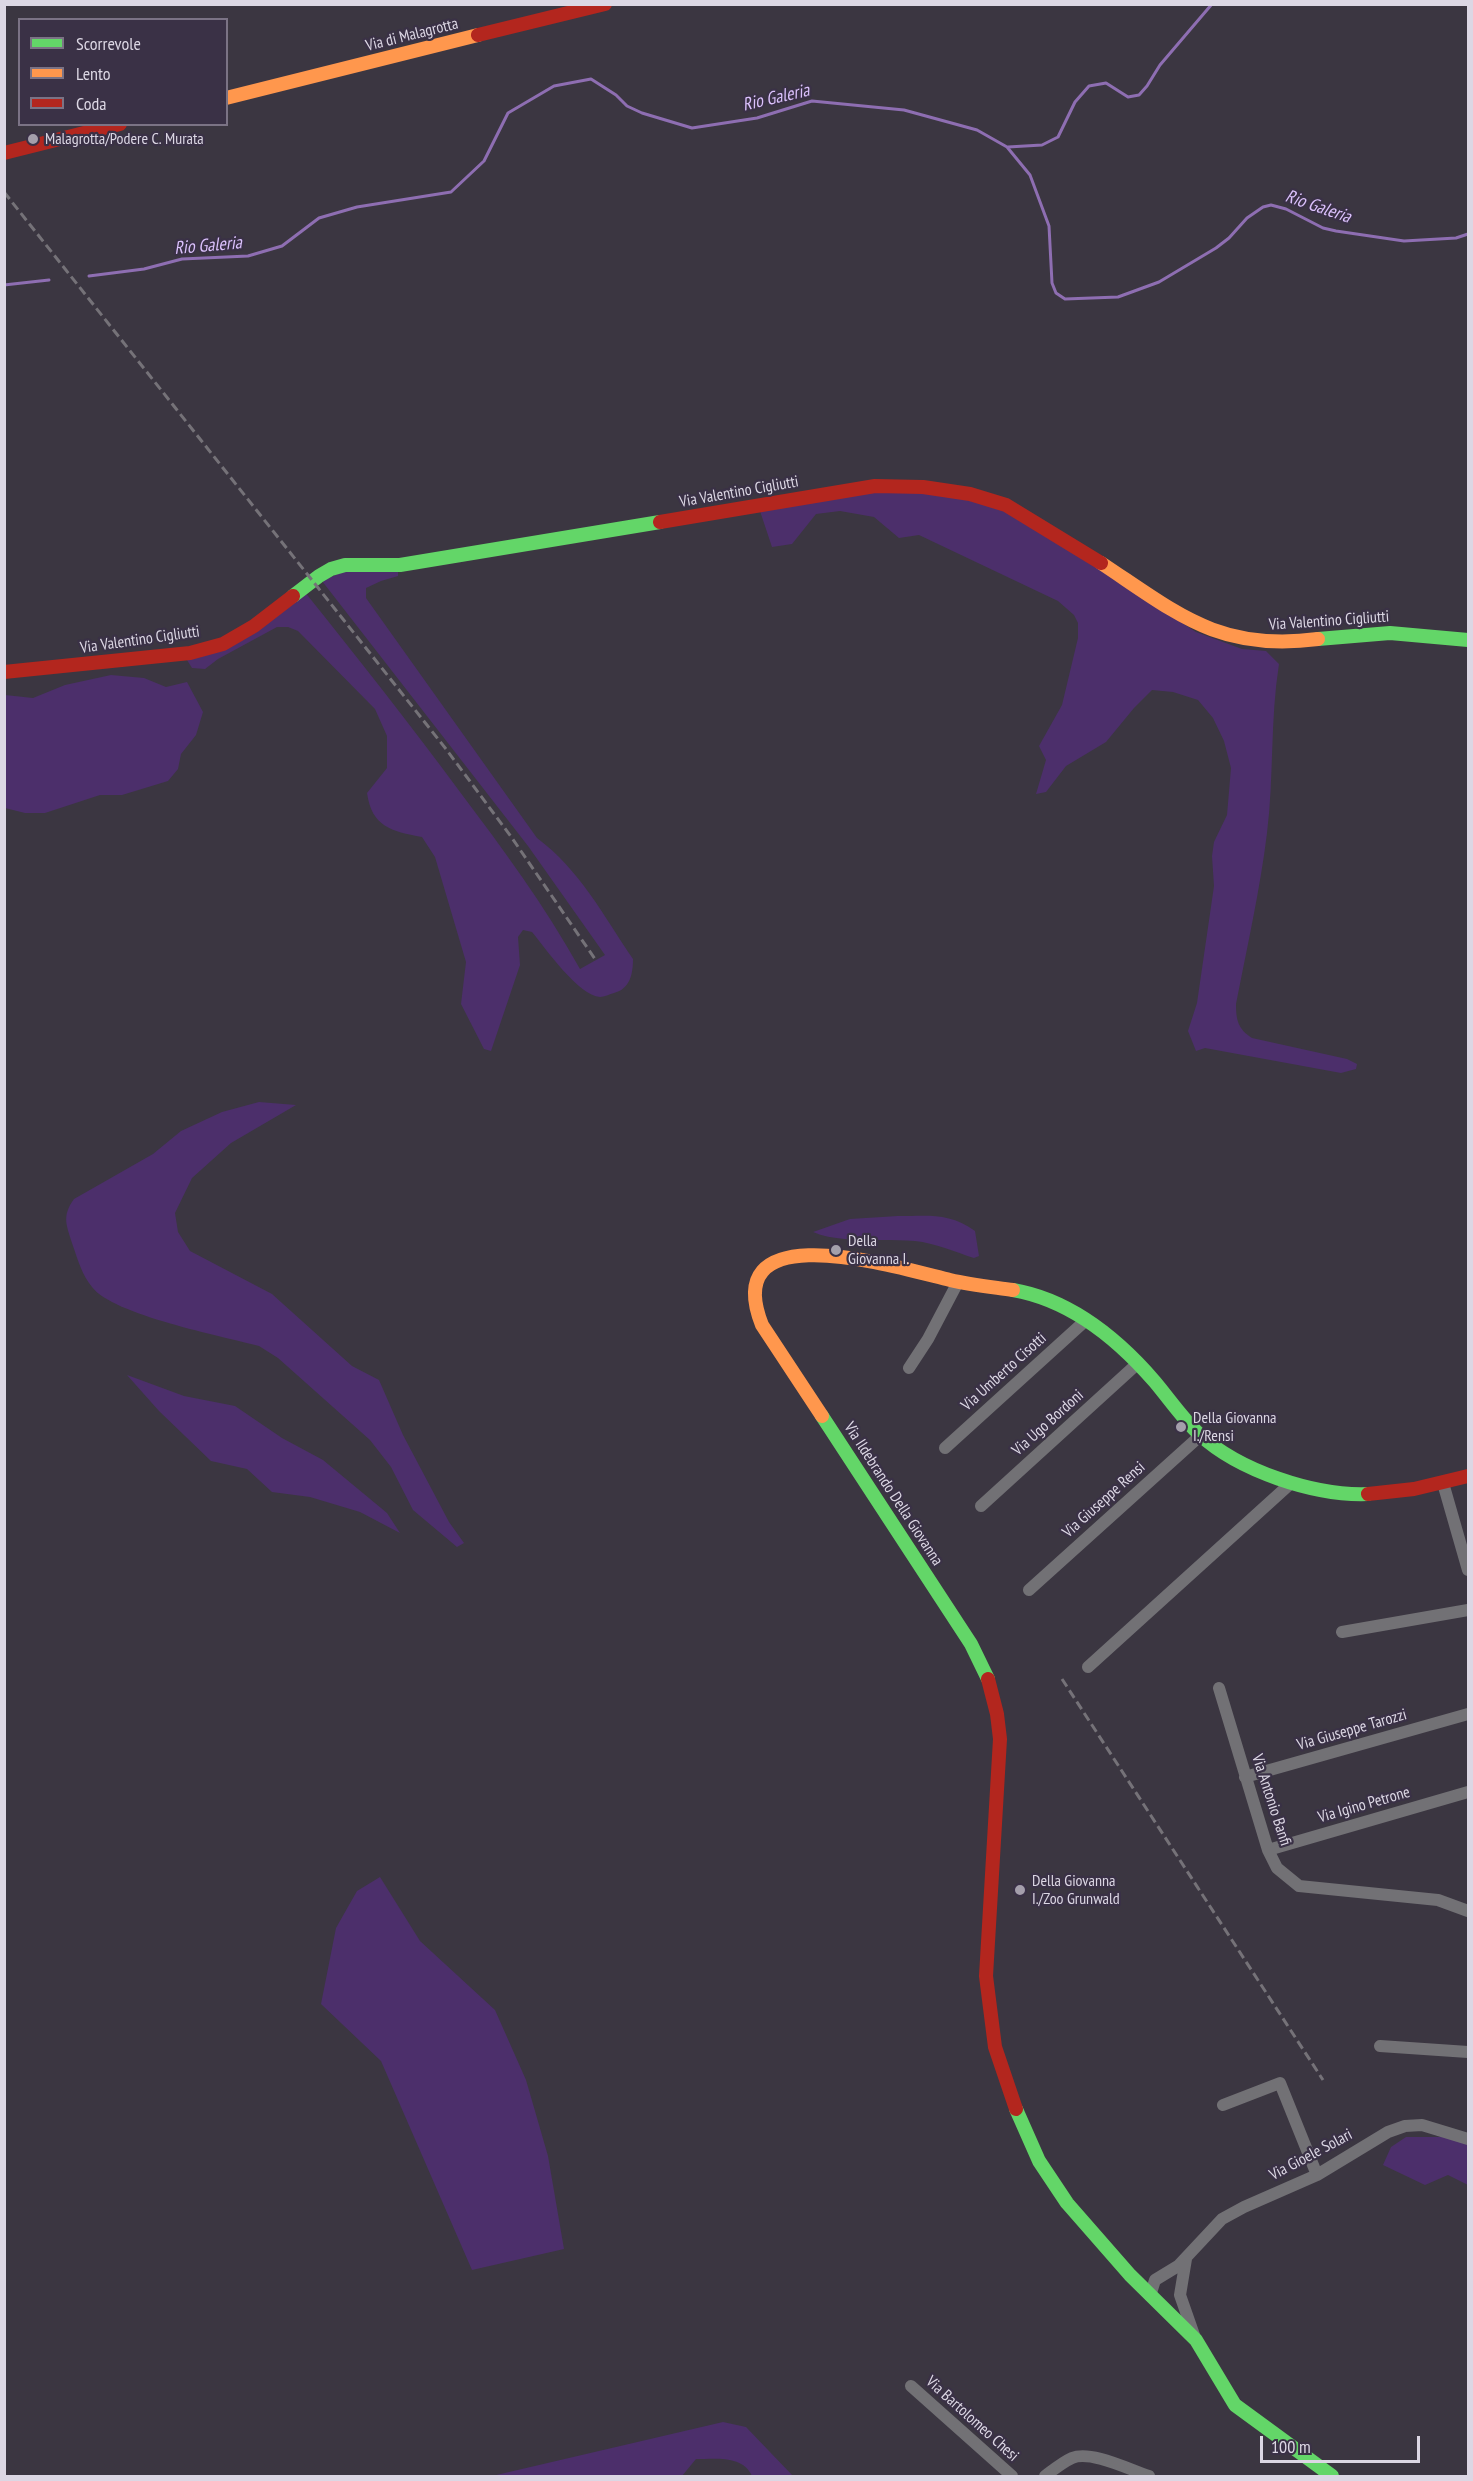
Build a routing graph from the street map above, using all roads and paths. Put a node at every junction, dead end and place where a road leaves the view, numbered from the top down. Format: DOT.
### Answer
graph roads {
  1 [pos="605,4"];
  2 [pos="228,98"];
  3 [pos="112,126"];
  4 [pos="4,153"];
  5 [pos="1468,640"];
  6 [pos="4,672"];
  7 [pos="958,1282"];
  8 [pos="1085,1321"];
  9 [pos="1137,1364"];
  10 [pos="909,1368"];
  11 [pos="1201,1435"];
  12 [pos="945,1448"];
  13 [pos="1468,1476"];
  14 [pos="1443,1483"];
  15 [pos="1290,1484"];
  16 [pos="981,1506"];
  17 [pos="1468,1570"];
  18 [pos="1029,1590"];
  19 [pos="1468,1610"];
  20 [pos="1342,1632"];
  21 [pos="1088,1667"];
  22 [pos="1219,1688"];
  23 [pos="1468,1714"];
  24 [pos="1245,1777"];
  25 [pos="1468,1792"];
  26 [pos="1268,1850"];
  27 [pos="1468,1911"];
  28 [pos="1380,2046"];
  29 [pos="1468,2052"];
  30 [pos="1223,2105"];
  31 [pos="1468,2139"];
  32 [pos="1317,2175"];
  33 [pos="1186,2259"];
  34 [pos="1130,2275"];
  35 [pos="1159,2277"];
  36 [pos="1180,2295"];
  37 [pos="1155,2300"];
  38 [pos="1196,2340"];
  39 [pos="911,2386"];
  40 [pos="1012,2476"];
  41 [pos="1045,2476"];
  42 [pos="1149,2476"];
  43 [pos="1332,2476"];
  1 -- 2 [label="street, Via di Malagrotta"];
  3 -- 4 [label="street"];
  5 -- 6 [label="street, Via Valentino Cigliutti"];
  7 -- 8 [label="street, Via Ildebrando Della Giovanna"];
  7 -- 10 [label="street"];
  7 -- 34 [label="street, Via Ildebrando Della Giovanna"];
  8 -- 9 [label="street, Via Ildebrando Della Giovanna"];
  8 -- 12 [label="street, Via Umberto Cisotti"];
  9 -- 11 [label="street, Via Ildebrando Della Giovanna"];
  9 -- 16 [label="street, Via Ugo Bordoni"];
  11 -- 15 [label="street, Via Ildebrando Della Giovanna"];
  11 -- 18 [label="street, Via Giuseppe Rensi"];
  13 -- 14 [label="street, Via Ildebrando Della Giovanna"];
  14 -- 15 [label="street, Via Ildebrando Della Giovanna"];
  14 -- 17 [label="street"];
  15 -- 21 [label="street"];
  19 -- 20 [label="street"];
  22 -- 24 [label="street, Via Antonio Banfi"];
  23 -- 24 [label="street, Via Giuseppe Tarozzi"];
  24 -- 26 [label="street, Via Antonio Banfi"];
  25 -- 26 [label="street, Via Igino Petrone"];
  26 -- 27 [label="street, Via Antonio Banfi"];
  28 -- 29 [label="street"];
  30 -- 32 [label="street"];
  31 -- 32 [label="street, Via Gioele Solari"];
  32 -- 33 [label="street, Via Gioele Solari"];
  33 -- 35 [label="street, Via Gioele Solari"];
  33 -- 36 [label="street"];
  34 -- 35 [label="street"];
  34 -- 37 [label="street, Via Ildebrando Della Giovanna"];
  35 -- 37 [label="street"];
  36 -- 37 [label="street"];
  36 -- 38 [label="street"];
  37 -- 38 [label="street"];
  38 -- 43 [label="street"];
  39 -- 40 [label="street, Via Bartolomeo Chesi"];
  41 -- 42 [label="street"];
}
